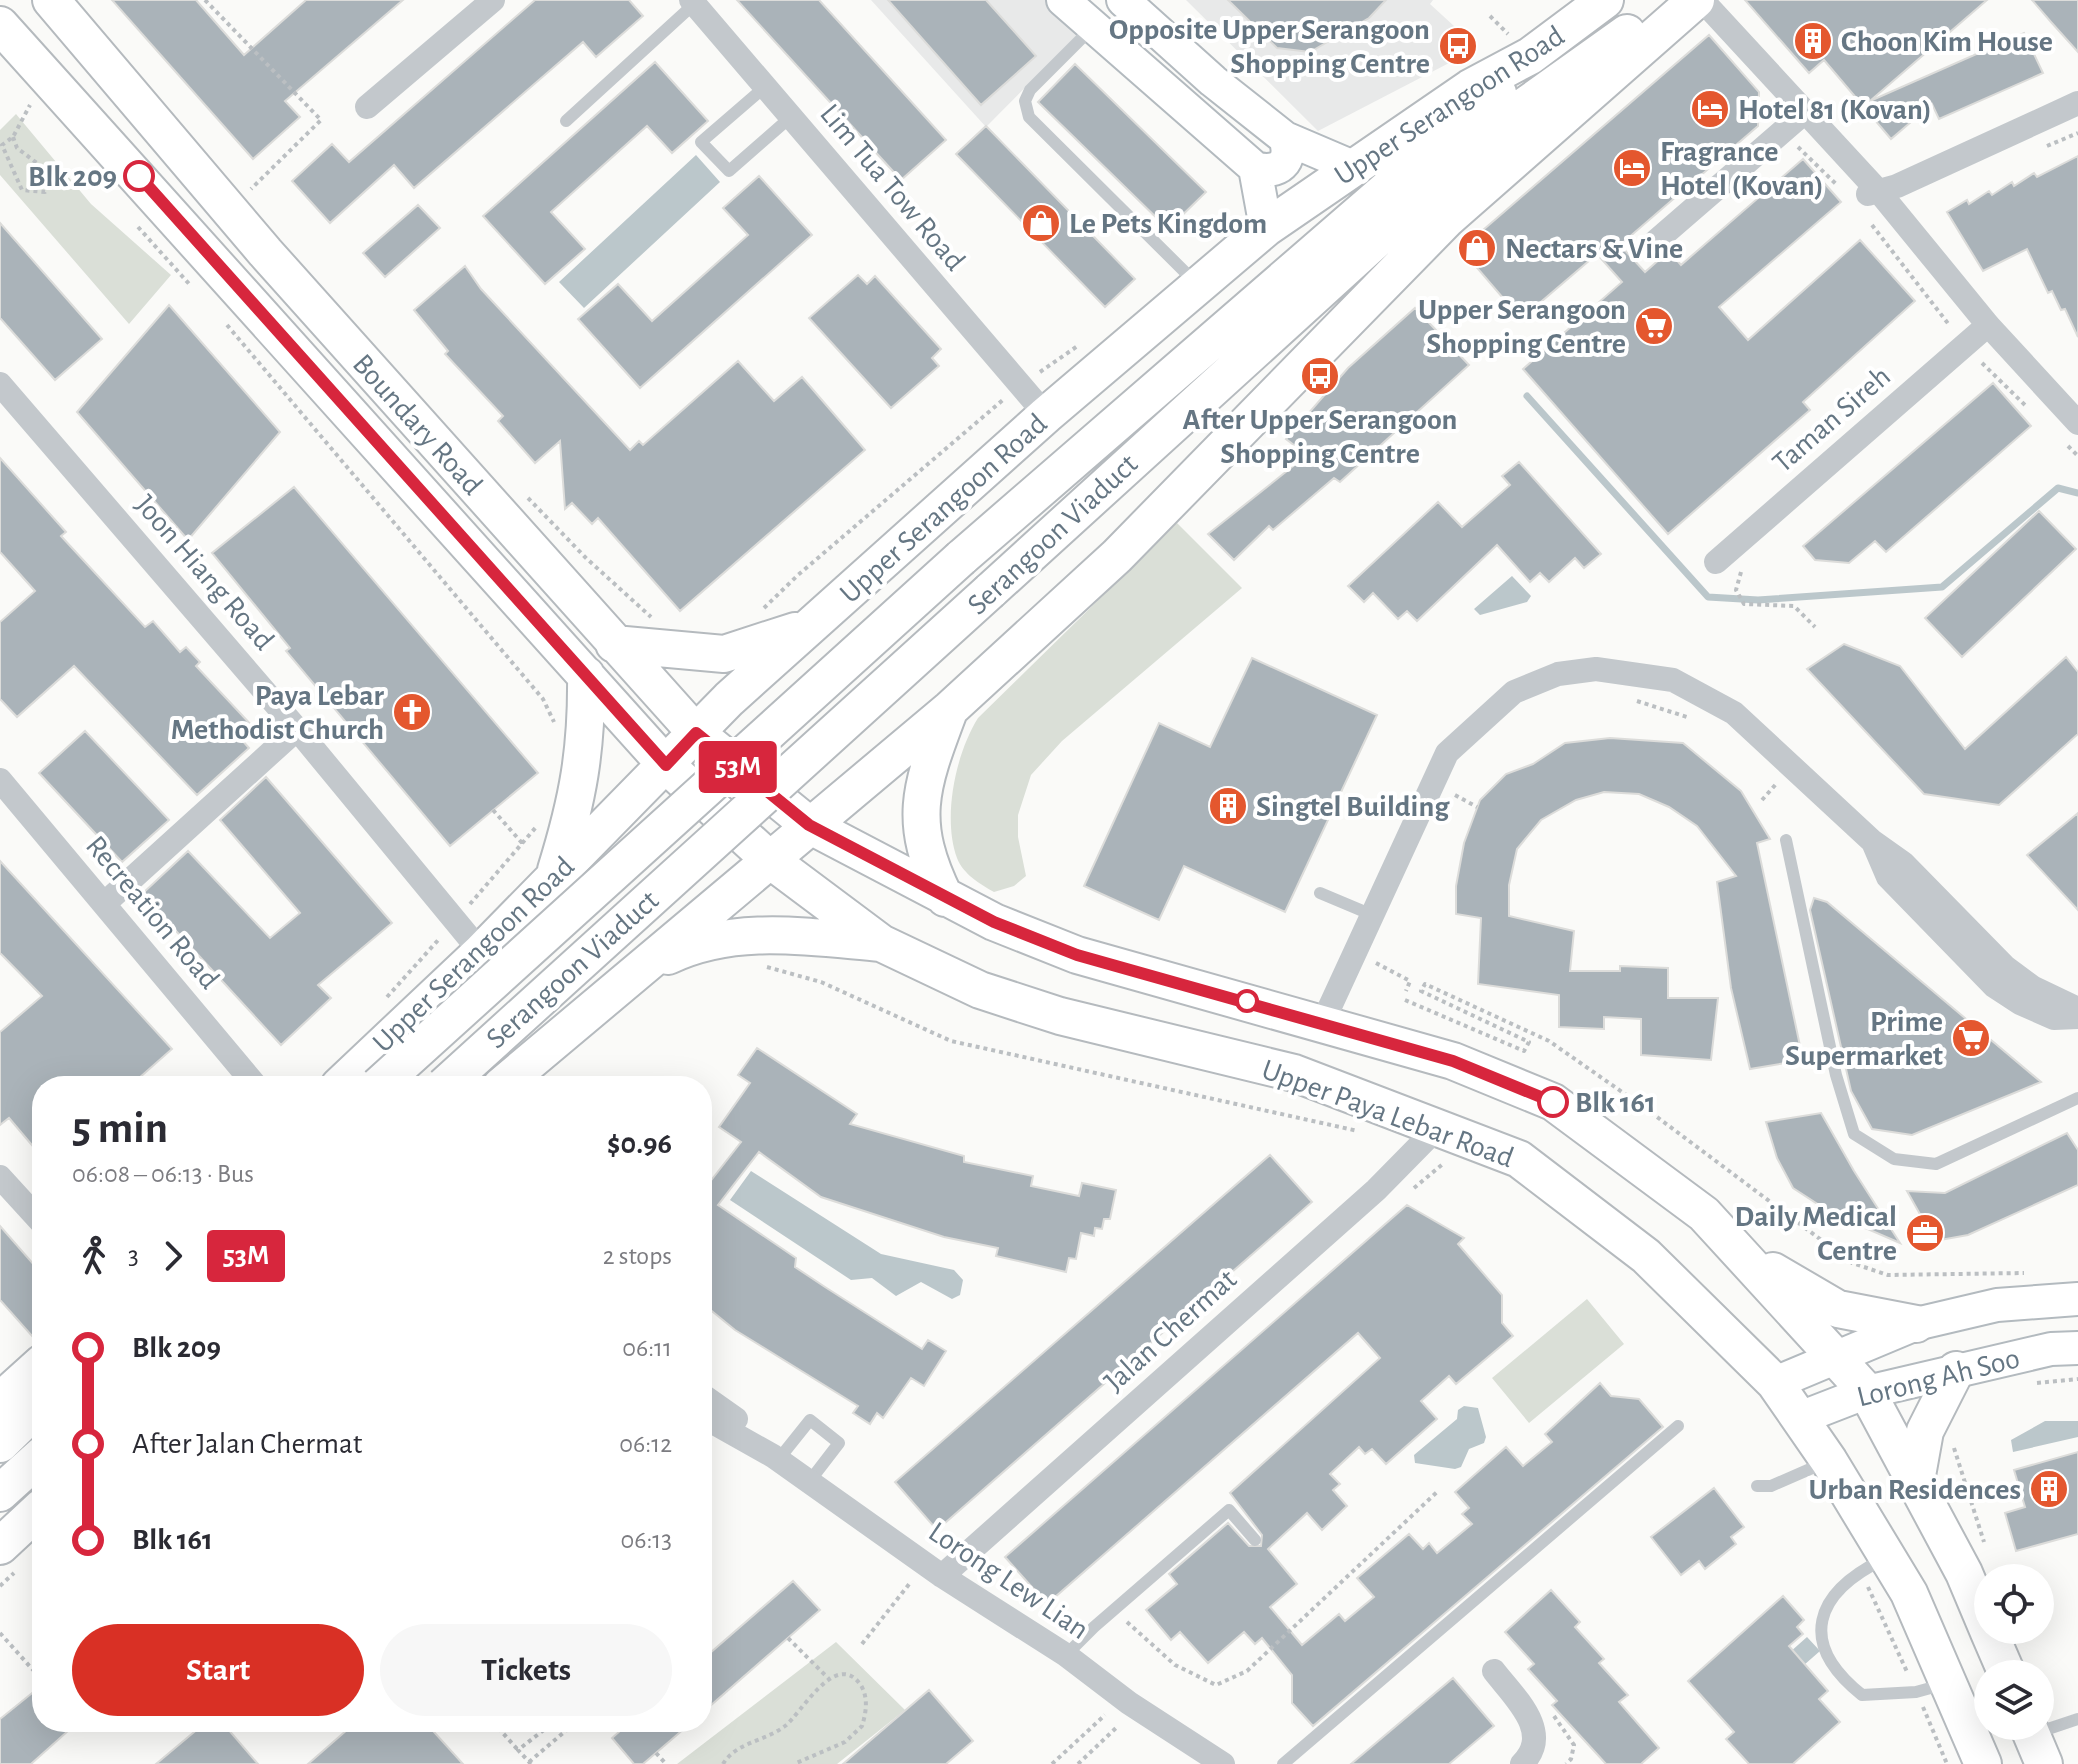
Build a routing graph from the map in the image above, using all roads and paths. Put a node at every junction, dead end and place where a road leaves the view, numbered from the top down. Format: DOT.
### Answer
graph roads {
  1 [pos="51,0"];
  2 [pos="205,0"];
  3 [pos="493,0"];
  4 [pos="1063,0"];
  5 [pos="1123,0"];
  6 [pos="1605,0"];
  7 [pos="1691,1"];
  8 [pos="693,2"];
  9 [pos="0,25"];
  10 [pos="1092,28"];
  11 [pos="1530,56"];
  12 [pos="767,85"];
  13 [pos="20,94"];
  14 [pos="2078,103"];
  15 [pos="30,105"];
  16 [pos="367,107"];
  17 [pos="793,115"];
  18 [pos="40,116"];
  19 [pos="1796,120"];
  20 [pos="566,121"];
  21 [pos="13,137"];
  22 [pos="1285,138"];
  23 [pos="1353,167"];
  24 [pos="1255,168"];
  25 [pos="247,192"];
  26 [pos="1864,199"];
  27 [pos="130,218"];
  28 [pos="1266,228"];
  29 [pos="1656,241"];
  30 [pos="1199,287"];
  31 [pos="200,295"];
  32 [pos="220,318"];
  33 [pos="1988,325"];
  34 [pos="1964,346"];
  35 [pos="0,384"];
  36 [pos="1020,385"];
  37 [pos="2035,414"];
  38 [pos="1046,415"];
  39 [pos="2073,434"];
  40 [pos="2078,456"];
  41 [pos="1716,562"];
  42 [pos="1741,572"];
  43 [pos="753,615"];
  44 [pos="811,625"];
  45 [pos="1815,627"];
  46 [pos="614,644"];
  47 [pos="586,675"];
  48 [pos="1625,697"];
  49 [pos="950,709"];
  50 [pos="1700,724"];
  51 [pos="297,729"];
  52 [pos="560,733"];
  53 [pos="696,733"];
  54 [pos="666,765"];
  55 [pos="0,780"];
  56 [pos="1773,788"];
  57 [pos="1459,798"];
  58 [pos="1762,800"];
  59 [pos="1477,807"];
  60 [pos="493,810"];
  61 [pos="539,825"];
  62 [pos="809,825"];
  63 [pos="1786,840"];
  64 [pos="1872,841"];
  65 [pos="522,843"];
  66 [pos="770,860"];
  67 [pos="555,874"];
  68 [pos="1320,893"];
  69 [pos="945,898"];
  70 [pos="104,904"];
  71 [pos="1370,914"];
  72 [pos="456,920"];
  73 [pos="881,943"];
  74 [pos="1380,950"];
  75 [pos="481,952"];
  76 [pos="1374,962"];
  77 [pos="754,964"];
  78 [pos="637,970"];
  79 [pos="1369,974"];
  80 [pos="1406,991"];
  81 [pos="1405,1000"];
  82 [pos="382,1002"];
  83 [pos="2078,1009"];
  84 [pos="2078,1017"];
  85 [pos="1322,1024"];
  86 [pos="248,1076"];
  87 [pos="350,1076"];
  88 [pos="389,1076"];
  89 [pos="455,1076"];
  90 [pos="513,1076"];
  91 [pos="2078,1098"];
  92 [pos="1437,1128"];
  93 [pos="1365,1132"];
  94 [pos="0,1177"];
  95 [pos="32,1212"];
  96 [pos="1704,1214"];
  97 [pos="2034,1273"];
  98 [pos="2078,1299"];
  99 [pos="1916,1324"];
  100 [pos="2078,1348"];
  101 [pos="1836,1360"];
  102 [pos="1956,1370"];
  103 [pos="32,1372"];
  104 [pos="2078,1379"];
  105 [pos="1775,1383"];
  106 [pos="2022,1385"];
  107 [pos="1867,1392"];
  108 [pos="0,1401"];
  109 [pos="712,1402"];
  110 [pos="32,1413"];
  111 [pos="1800,1418"];
  112 [pos="712,1422"];
  113 [pos="1678,1426"];
  114 [pos="1953,1442"];
  115 [pos="0,1444"];
  116 [pos="769,1454"];
  117 [pos="1829,1461"];
  118 [pos="32,1464"];
  119 [pos="1916,1481"];
  120 [pos="809,1482"];
  121 [pos="1757,1486"];
  122 [pos="1437,1492"];
  123 [pos="0,1493"];
  124 [pos="32,1516"];
  125 [pos="1255,1540"];
  126 [pos="0,1546"];
  127 [pos="1987,1550"];
  128 [pos="1874,1564"];
  129 [pos="930,1575"];
  130 [pos="1974,1597"];
  131 [pos="1113,1610"];
  132 [pos="0,1633"];
  133 [pos="788,1638"];
  134 [pos="862,1644"];
  135 [pos="1066,1655"];
  136 [pos="32,1669"];
  137 [pos="1494,1671"];
  138 [pos="829,1679"];
  139 [pos="1932,1687"];
  140 [pos="1106,1713"];
  141 [pos="2078,1719"];
  142 [pos="1120,1724"];
  143 [pos="502,1732"];
  144 [pos="541,1732"];
  145 [pos="565,1732"];
  146 [pos="2035,1741"];
  147 [pos="518,1750"];
  148 [pos="656,1753"];
  149 [pos="530,1763"];
  150 [pos="666,1764"];
  151 [pos="723,1764"];
  152 [pos="794,1764"];
  153 [pos="1052,1764"];
  154 [pos="1078,1764"];
  155 [pos="1223,1764"];
  156 [pos="1283,1764"];
  157 [pos="1522,1764"];
  158 [pos="1947,1764"];
  159 [pos="1983,1764"];
  1 -- 46 [label="main road, Boundary Road"];
  2 -- 25 [label="path"];
  3 -- 16 [label="street"];
  4 -- 10 [label="main road"];
  5 -- 22 [label="main road"];
  6 -- 11 [label="main road, Upper Serangoon Road"];
  7 -- 19 [label="street"];
  7 -- 49 [label="main road"];
  7 -- 89 [label="main road, Serangoon Viaduct, bridge"];
  8 -- 12 [label="street, Lim Tua Tow Road"];
  8 -- 20 [label="lane"];
  9 -- 47 [label="main road, Boundary Road"];
  10 -- 24 [label="main road"];
  10 -- 30 [label="lane"];
  11 -- 23 [label="main road, Upper Serangoon Road"];
  11 -- 88 [label="main road, Serangoon Viaduct, bridge"];
  12 -- 17 [label="street, Lim Tua Tow Road"];
  12 -- 17 [label="lane"];
  13 -- 15 [label="path"];
  14 -- 26 [label="street"];
  15 -- 18 [label="path"];
  15 -- 21 [label="path"];
  17 -- 36 [label="street, Lim Tua Tow Road"];
  19 -- 26 [label="street"];
  19 -- 26 [label="path"];
  19 -- 29 [label="street"];
  21 -- 21 [label="path"];
  22 -- 23 [label="main road"];
  22 -- 24 [label="main road"];
  23 -- 28 [label="main road, Upper Serangoon Road"];
  24 -- 28 [label="main road"];
  26 -- 33 [label="street"];
  26 -- 34 [label="path"];
  27 -- 31 [label="path"];
  28 -- 30 [label="main road, Upper Serangoon Road"];
  30 -- 38 [label="main road, Upper Serangoon Road"];
  32 -- 52 [label="path"];
  33 -- 34 [label="street, Taman Sireh"];
  33 -- 39 [label="street"];
  34 -- 37 [label="path"];
  34 -- 41 [label="street, Taman Sireh"];
  35 -- 51 [label="street, Joon Hiang Road"];
  36 -- 38 [label="street, Lim Tua Tow Road"];
  36 -- 43 [label="path"];
  38 -- 44 [label="main road, Upper Serangoon Road"];
  39 -- 40 [label="path"];
  42 -- 45 [label="path"];
  44 -- 46 [label="main road"];
  44 -- 53 [label="main road, Upper Serangoon Road"];
  46 -- 53 [label="main road, Boundary Road"];
  47 -- 54 [label="main road, Boundary Road"];
  47 -- 67 [label="main road"];
  48 -- 50 [label="path"];
  49 -- 62 [label="main road"];
  49 -- 69 [label="main road"];
  51 -- 70 [label="street"];
  51 -- 72 [label="street, Joon Hiang Road"];
  53 -- 54 [label="main road, Upper Serangoon Road"];
  53 -- 62 [label="main road, Boundary Road"];
  54 -- 66 [label="main road, Boundary Road"];
  54 -- 67 [label="main road, Upper Serangoon Road"];
  55 -- 70 [label="street, Recreation Road"];
  56 -- 58 [label="path"];
  57 -- 59 [label="path"];
  60 -- 65 [label="path"];
  61 -- 65 [label="path"];
  62 -- 66 [label="main road"];
  62 -- 69 [label="main road, Upper Paya Lebar Road"];
  63 -- 91 [label="lane"];
  64 -- 71 [label="street"];
  64 -- 83 [label="street"];
  64 -- 84 [label="street"];
  65 -- 72 [label="path"];
  66 -- 73 [label="main road, Upper Paya Lebar Road"];
  66 -- 78 [label="main road"];
  67 -- 75 [label="main road, Upper Serangoon Road"];
  68 -- 71 [label="lane"];
  69 -- 85 [label="main road, Upper Paya Lebar Road"];
  70 -- 86 [label="street, Recreation Road"];
  71 -- 85 [label="street"];
  72 -- 75 [label="street, Joon Hiang Road"];
  72 -- 82 [label="path"];
  73 -- 78 [label="main road"];
  73 -- 92 [label="main road, Upper Paya Lebar Road"];
  74 -- 76 [label="path"];
  75 -- 87 [label="main road, Upper Serangoon Road"];
  76 -- 79 [label="path"];
  76 -- 80 [label="path"];
  77 -- 93 [label="path"];
  78 -- 90 [label="main road"];
  81 -- 97 [label="path"];
  85 -- 96 [label="main road, Upper Paya Lebar Road"];
  92 -- 105 [label="main road, Upper Paya Lebar Road"];
  92 -- 129 [label="street, Jalan Chermat"];
  94 -- 95 [label="street"];
  96 -- 99 [label="main road"];
  96 -- 101 [label="main road, Upper Paya Lebar Road"];
  98 -- 99 [label="main road, Lorong Ah Soo"];
  99 -- 101 [label="main road, Lorong Ah Soo"];
  100 -- 102 [label="main road, Lorong Ah Soo"];
  101 -- 105 [label="main road, Lorong Ah Soo"];
  101 -- 107 [label="main road, Upper Paya Lebar Road"];
  102 -- 107 [label="main road, Lorong Ah Soo"];
  102 -- 119 [label="main road"];
  103 -- 108 [label="main road"];
  104 -- 106 [label="path"];
  105 -- 111 [label="main road, Upper Paya Lebar Road"];
  107 -- 111 [label="main road, Lorong Ah Soo"];
  107 -- 119 [label="main road, Upper Paya Lebar Road"];
  109 -- 116 [label="street, Lorong Lew Lian"];
  110 -- 115 [label="main road"];
  111 -- 117 [label="main road, Upper Paya Lebar Road"];
  112 -- 116 [label="street, Lorong Lew Lian"];
  113 -- 156 [label="lane"];
  114 -- 127 [label="path"];
  116 -- 120 [label="street, Lorong Lew Lian"];
  116 -- 120 [label="lane"];
  117 -- 121 [label="lane"];
  117 -- 128 [label="main road, Upper Paya Lebar Road"];
  118 -- 123 [label="main road"];
  119 -- 130 [label="main road, Upper Paya Lebar Road"];
  120 -- 129 [label="street, Lorong Lew Lian"];
  122 -- 131 [label="path"];
  124 -- 126 [label="main road"];
  125 -- 131 [label="lane"];
  128 -- 139 [label="path"];
  128 -- 139 [label="main road, Upper Paya Lebar Road"];
  128 -- 139 [label="lane"];
  129 -- 134 [label="path"];
  129 -- 135 [label="street, Lorong Lew Lian"];
  131 -- 135 [label="lane"];
  132 -- 136 [label="path"];
  133 -- 138 [label="path"];
  135 -- 155 [label="street, Lorong Lew Lian"];
  137 -- 157 [label="street"];
  138 -- 151 [label="path"];
  138 -- 152 [label="path"];
  139 -- 158 [label="path"];
  139 -- 159 [label="main road, Upper Paya Lebar Road"];
  140 -- 153 [label="path"];
  141 -- 146 [label="lane"];
  142 -- 154 [label="path"];
  143 -- 147 [label="path"];
  144 -- 147 [label="path"];
  145 -- 149 [label="path"];
  147 -- 149 [label="path"];
  148 -- 150 [label="path"];
}
